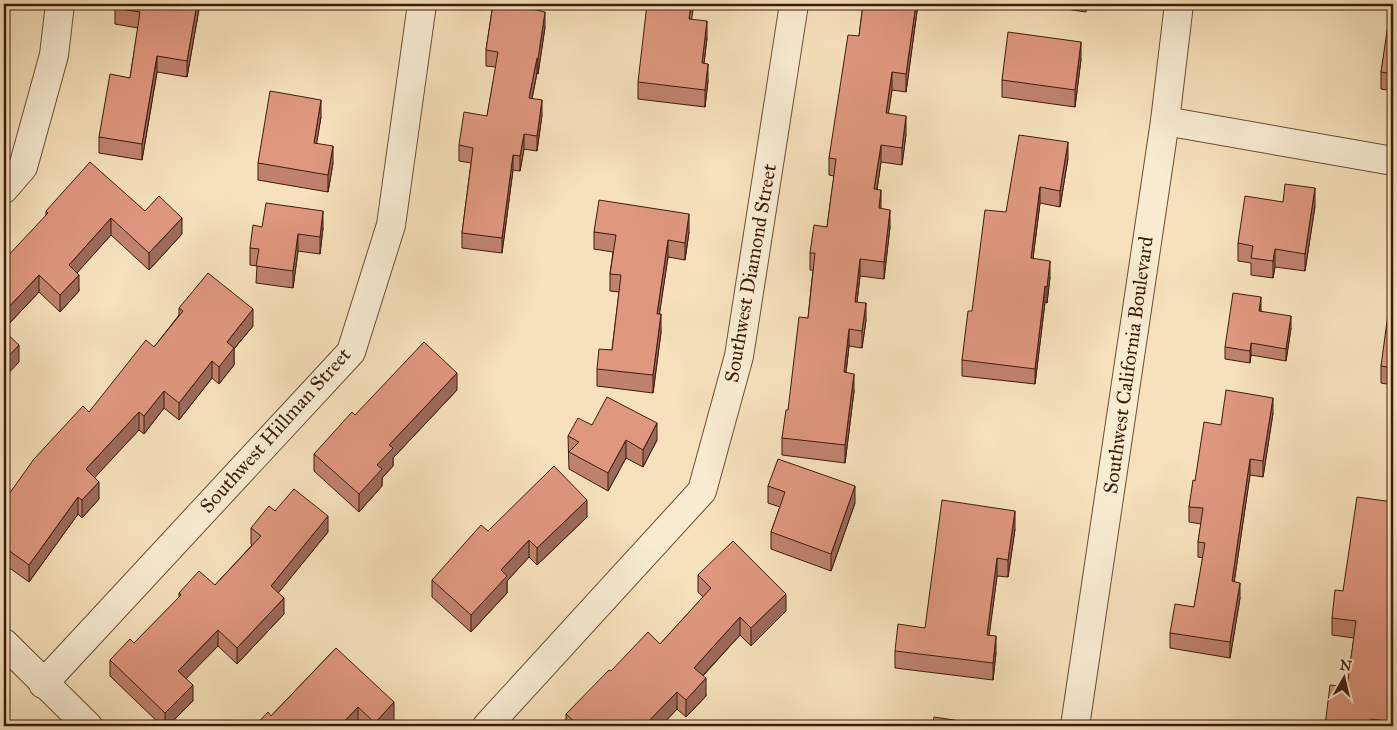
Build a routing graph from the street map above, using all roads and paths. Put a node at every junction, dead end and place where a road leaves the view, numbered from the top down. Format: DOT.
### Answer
graph roads {
  1 [pos="60,4"];
  2 [pos="422,4"];
  3 [pos="794,4"];
  4 [pos="1180,4"];
  5 [pos="1165,121"];
  6 [pos="1393,161"];
  7 [pos="4,188"];
  8 [pos="4,644"];
  9 [pos="43,684"];
  10 [pos="88,726"];
  11 [pos="487,726"];
  12 [pos="1075,726"];
  1 -- 7 [label="street"];
  2 -- 9 [label="street, Southwest Hillman Street"];
  3 -- 11 [label="street, Southwest Diamond Street"];
  4 -- 5 [label="street, Southwest California Boulevard"];
  5 -- 6 [label="street"];
  5 -- 12 [label="street, Southwest California Boulevard"];
  8 -- 9 [label="street"];
  9 -- 10 [label="street"];
}
